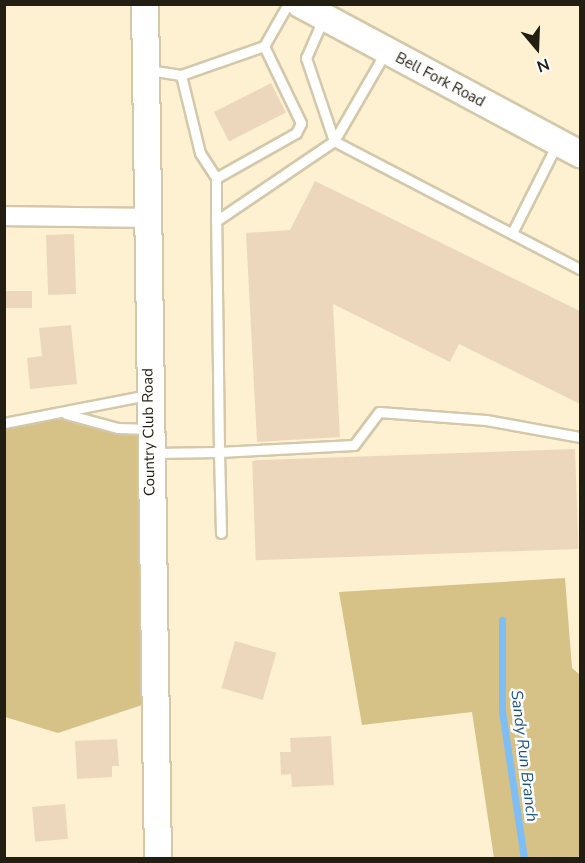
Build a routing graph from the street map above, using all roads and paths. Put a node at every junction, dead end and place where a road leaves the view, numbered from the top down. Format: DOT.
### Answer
graph roads {
  1 [pos="145,4"];
  2 [pos="288,4"];
  3 [pos="300,4"];
  4 [pos="324,17"];
  5 [pos="264,46"];
  6 [pos="386,51"];
  7 [pos="145,69"];
  8 [pos="181,75"];
  9 [pos="334,141"];
  10 [pos="569,148"];
  11 [pos="216,178"];
  12 [pos="4,216"];
  13 [pos="145,218"];
  14 [pos="216,221"];
  15 [pos="512,233"];
  16 [pos="580,269"];
  17 [pos="148,394"];
  18 [pos="63,413"];
  19 [pos="4,423"];
  20 [pos="580,437"];
  21 [pos="149,441"];
  22 [pos="219,452"];
  23 [pos="221,533"];
  24 [pos="158,858"];
  1 -- 7 [label="main road, Country Club Road"];
  2 -- 5 [label="lane"];
  3 -- 4 [label="main road, Bell Fork Road"];
  4 -- 6 [label="main road, Bell Fork Road"];
  4 -- 9 [label="lane"];
  5 -- 8 [label="lane"];
  5 -- 11 [label="lane"];
  6 -- 9 [label="lane"];
  6 -- 10 [label="main road, Bell Fork Road"];
  7 -- 8 [label="lane"];
  7 -- 13 [label="main road, Country Club Road"];
  8 -- 11 [label="lane"];
  9 -- 14 [label="lane"];
  9 -- 15 [label="lane"];
  10 -- 15 [label="lane"];
  11 -- 14 [label="lane"];
  12 -- 13 [label="street"];
  13 -- 17 [label="main road, Country Club Road"];
  14 -- 22 [label="lane"];
  15 -- 16 [label="lane"];
  17 -- 18 [label="lane"];
  17 -- 21 [label="main road, Country Club Road"];
  18 -- 19 [label="lane"];
  18 -- 21 [label="lane"];
  20 -- 22 [label="lane"];
  21 -- 22 [label="lane"];
  21 -- 24 [label="main road, Country Club Road"];
  22 -- 23 [label="lane"];
}
